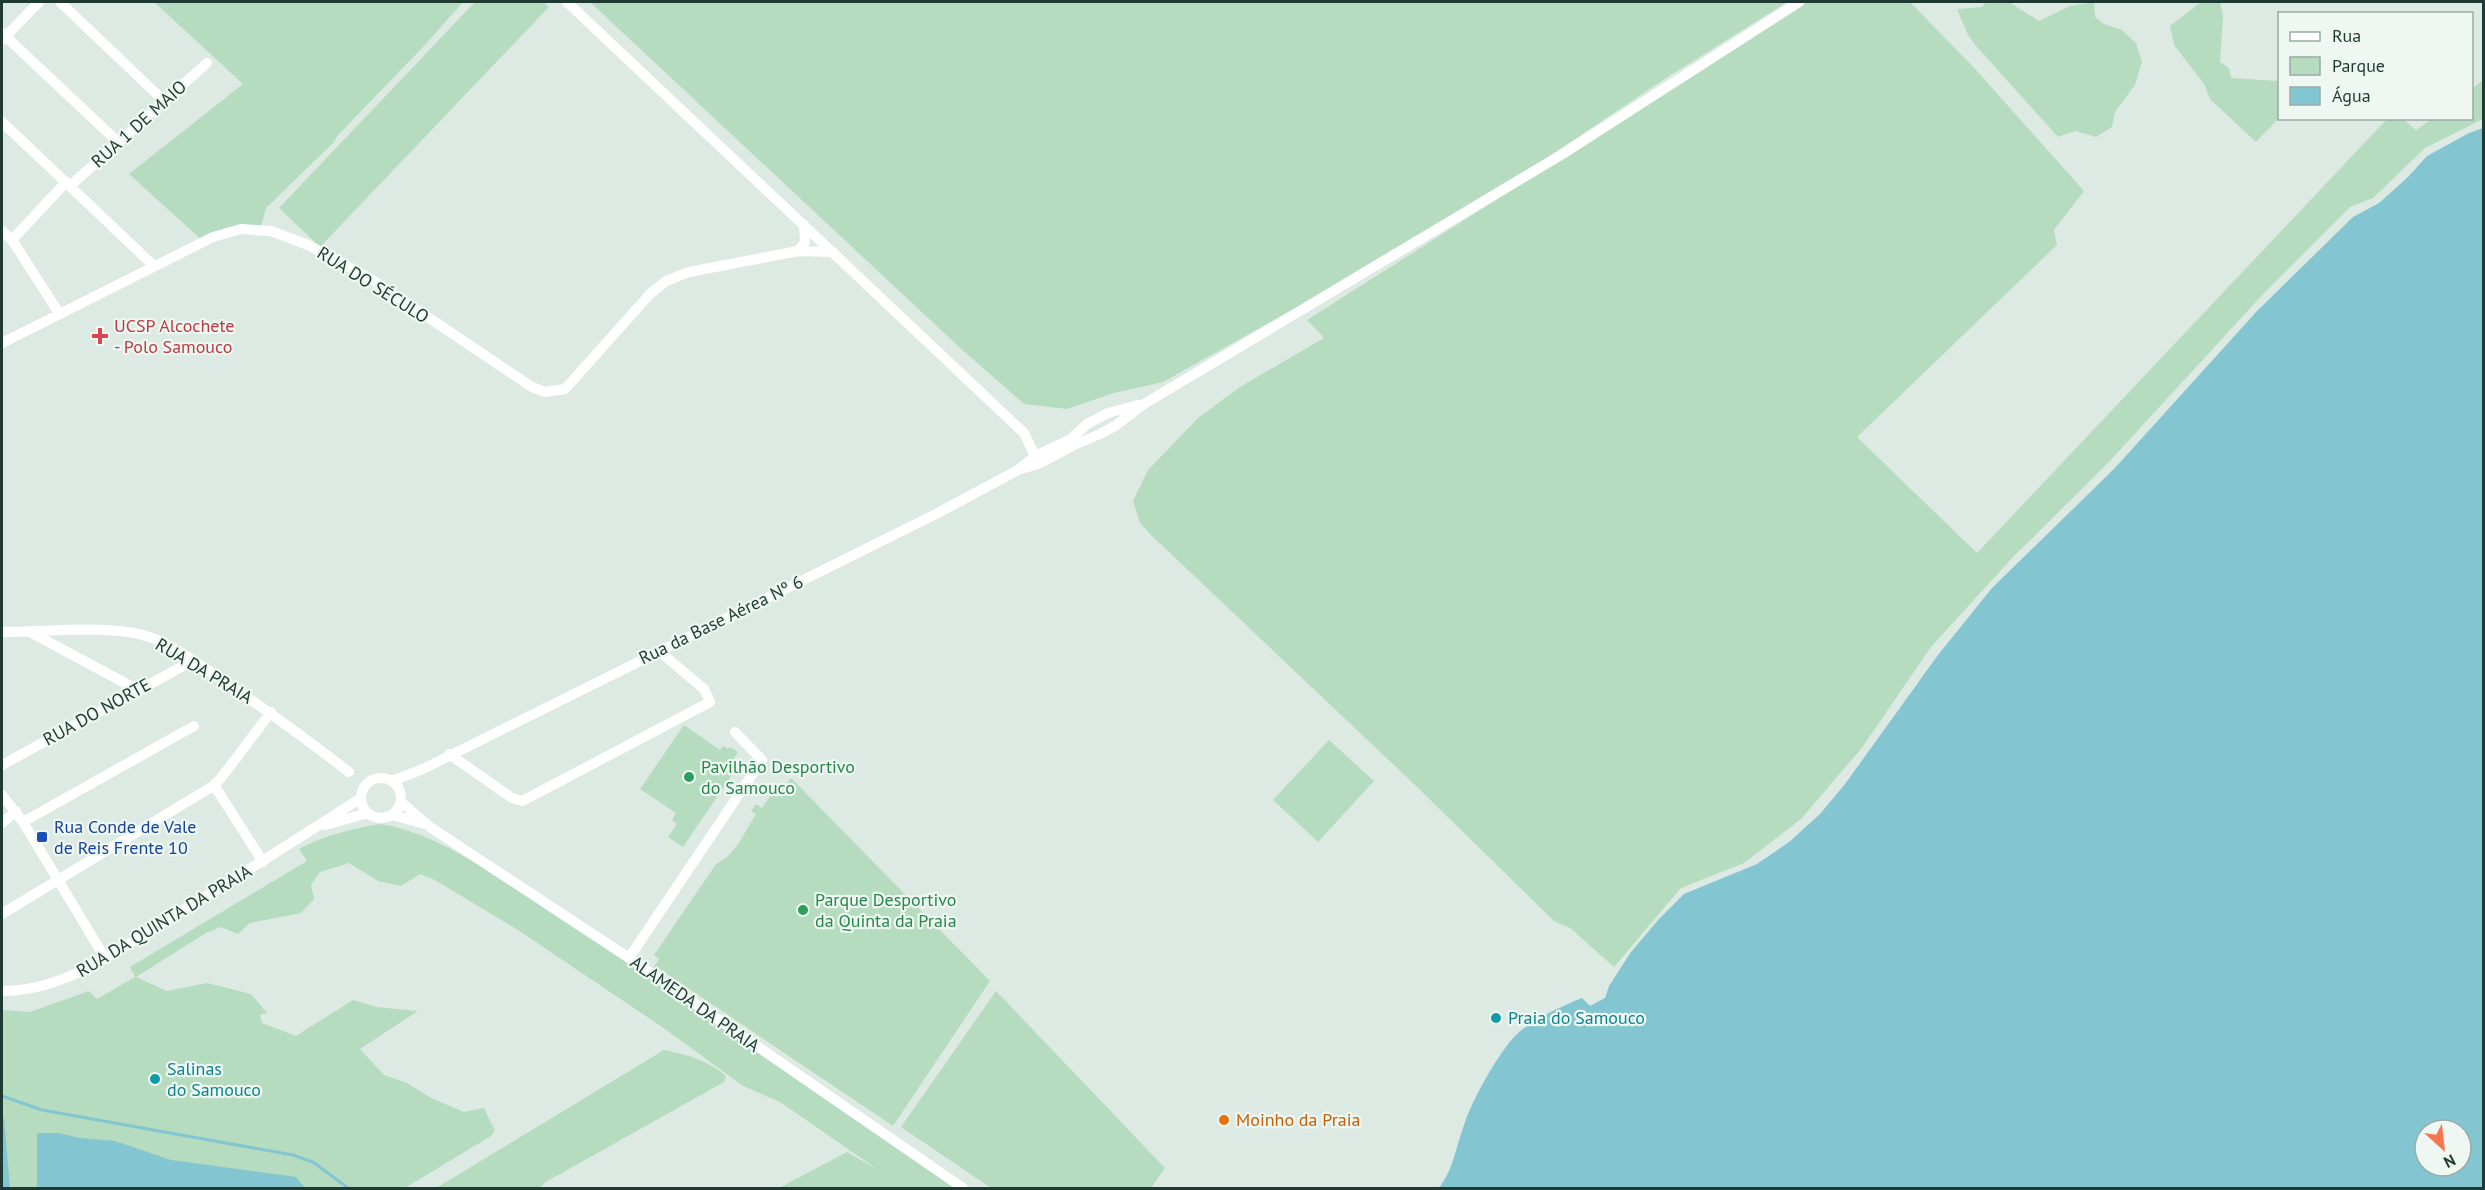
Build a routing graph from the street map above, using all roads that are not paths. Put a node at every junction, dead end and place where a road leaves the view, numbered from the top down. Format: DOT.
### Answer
graph roads {
  1 [pos="39,2"];
  2 [pos="60,2"];
  3 [pos="567,2"];
  4 [pos="1799,2"];
  5 [pos="3,37"];
  6 [pos="207,63"];
  7 [pos="164,101"];
  8 [pos="2,122"];
  9 [pos="118,142"];
  10 [pos="68,184"];
  11 [pos="804,225"];
  12 [pos="2,231"];
  13 [pos="12,240"];
  14 [pos="798,252"];
  15 [pos="833,252"];
  16 [pos="154,266"];
  17 [pos="59,314"];
  18 [pos="2,343"];
  19 [pos="1144,404"];
  20 [pos="1035,456"];
  21 [pos="1018,470"];
  22 [pos="2,632"];
  23 [pos="30,632"];
  24 [pos="659,651"];
  25 [pos="194,660"];
  26 [pos="138,690"];
  27 [pos="271,712"];
  28 [pos="194,726"];
  29 [pos="735,732"];
  30 [pos="449,754"];
  31 [pos="2,765"];
  32 [pos="423,768"];
  33 [pos="349,772"];
  34 [pos="392,781"];
  35 [pos="214,785"];
  36 [pos="2,795"];
  37 [pos="400,797"];
  38 [pos="361,798"];
  39 [pos="16,812"];
  40 [pos="368,813"];
  41 [pos="392,815"];
  42 [pos="23,822"];
  43 [pos="2,823"];
  44 [pos="425,824"];
  45 [pos="317,827"];
  46 [pos="263,862"];
  47 [pos="58,880"];
  48 [pos="2,914"];
  49 [pos="105,958"];
  50 [pos="629,958"];
  51 [pos="2,991"];
  52 [pos="963,1188"];
  1 -- 5 [label="street"];
  2 -- 7 [label="street"];
  3 -- 11 [label="street"];
  4 -- 19 [label="street"];
  5 -- 9 [label="street"];
  6 -- 7 [label="street, RUA 1 DE MAIO"];
  7 -- 9 [label="street, RUA 1 DE MAIO"];
  8 -- 10 [label="street"];
  9 -- 10 [label="street, RUA 1 DE MAIO"];
  10 -- 13 [label="street, RUA 1 DE MAIO"];
  10 -- 16 [label="street"];
  11 -- 14 [label="street"];
  11 -- 15 [label="street"];
  12 -- 13 [label="street"];
  13 -- 17 [label="street"];
  14 -- 15 [label="street, RUA DO SÉCULO"];
  14 -- 16 [label="street, RUA DO SÉCULO"];
  15 -- 20 [label="street"];
  16 -- 17 [label="street, RUA DO SÉCULO"];
  17 -- 18 [label="street, RUA DO SÉCULO"];
  19 -- 20 [label="street"];
  19 -- 21 [label="street"];
  20 -- 21 [label="street"];
  21 -- 24 [label="street, Rua da Base Aérea Nº 6"];
  22 -- 23 [label="street, RUA DA PRAIA"];
  23 -- 25 [label="street, RUA DA PRAIA"];
  23 -- 26 [label="street"];
  24 -- 30 [label="street, Rua da Base Aérea Nº 6"];
  24 -- 30 [label="street"];
  25 -- 26 [label="street, RUA DO NORTE"];
  25 -- 27 [label="street, RUA DA PRAIA"];
  26 -- 31 [label="street, RUA DO NORTE"];
  27 -- 33 [label="street, RUA DA PRAIA"];
  27 -- 35 [label="street"];
  28 -- 42 [label="street"];
  29 -- 50 [label="street"];
  30 -- 32 [label="street, Rua da Base Aérea Nº 6"];
  32 -- 34 [label="street"];
  32 -- 37 [label="street"];
  34 -- 37 [label="street"];
  34 -- 38 [label="street"];
  35 -- 46 [label="street"];
  35 -- 47 [label="street"];
  36 -- 39 [label="street"];
  37 -- 41 [label="street"];
  37 -- 44 [label="street"];
  38 -- 40 [label="street"];
  38 -- 45 [label="street, RUA DA QUINTA DA PRAIA"];
  39 -- 42 [label="street"];
  39 -- 43 [label="street"];
  40 -- 41 [label="street"];
  40 -- 45 [label="street"];
  41 -- 44 [label="street"];
  42 -- 47 [label="street"];
  44 -- 50 [label="street, ALAMEDA DA PRAIA"];
  45 -- 46 [label="street, RUA DA QUINTA DA PRAIA"];
  46 -- 49 [label="street, RUA DA QUINTA DA PRAIA"];
  47 -- 48 [label="street"];
  47 -- 49 [label="street"];
  49 -- 51 [label="street, RUA DA QUINTA DA PRAIA"];
  50 -- 52 [label="street, ALAMEDA DA PRAIA"];
}
